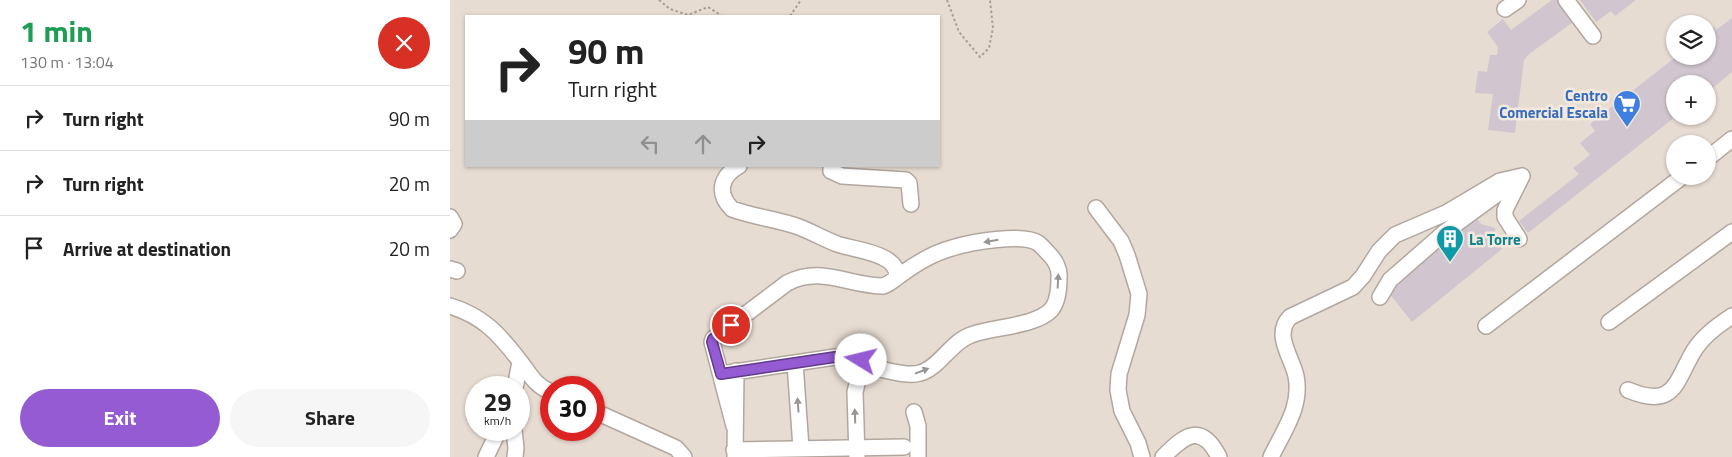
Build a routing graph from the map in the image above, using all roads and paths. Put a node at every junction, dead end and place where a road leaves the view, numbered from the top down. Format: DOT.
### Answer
graph roads {
  1 [pos="659,0"];
  2 [pos="801,0"];
  3 [pos="947,0"];
  4 [pos="990,0"];
  5 [pos="1518,0"];
  6 [pos="1566,0"];
  7 [pos="1505,9"];
  8 [pos="688,15"];
  9 [pos="688,15"];
  10 [pos="720,15"];
  11 [pos="791,15"];
  12 [pos="1593,36"];
  13 [pos="1732,139"];
  14 [pos="1716,152"];
  15 [pos="738,167"];
  16 [pos="828,167"];
  17 [pos="1522,176"];
  18 [pos="1671,185"];
  19 [pos="911,204"];
  20 [pos="1096,208"];
  21 [pos="450,217"];
  22 [pos="450,230"];
  23 [pos="1732,232"];
  24 [pos="1518,239"];
  25 [pos="897,277"];
  26 [pos="1380,297"];
  27 [pos="450,306"];
  28 [pos="1732,316"];
  29 [pos="1609,322"];
  30 [pos="1486,326"];
  31 [pos="520,362"];
  32 [pos="796,362"];
  33 [pos="859,370"];
  34 [pos="729,373"];
  35 [pos="517,376"];
  36 [pos="540,386"];
  37 [pos="1628,390"];
  38 [pos="914,412"];
  39 [pos="605,417"];
  40 [pos="494,441"];
  41 [pos="515,441"];
  42 [pos="904,447"];
  43 [pos="793,451"];
  44 [pos="856,452"];
  45 [pos="735,453"];
  46 [pos="1217,454"];
  47 [pos="486,457"];
  48 [pos="515,457"];
  49 [pos="684,457"];
  50 [pos="918,457"];
  51 [pos="1142,457"];
  52 [pos="1163,457"];
  53 [pos="1271,457"];
  1 -- 8 [label="path"];
  2 -- 11 [label="path"];
  3 -- 4 [label="path"];
  5 -- 7 [label="street"];
  6 -- 12 [label="street"];
  9 -- 10 [label="path"];
  13 -- 14 [label="street"];
  15 -- 25 [label="street"];
  16 -- 19 [label="street"];
  17 -- 24 [label="street"];
  17 -- 26 [label="street"];
  17 -- 53 [label="street"];
  18 -- 30 [label="street"];
  20 -- 51 [label="street"];
  21 -- 22 [label="street"];
  23 -- 29 [label="street"];
  33 -- 25 [label="street, one-way"];
  25 -- 34 [label="street"];
  27 -- 31 [label="street"];
  28 -- 37 [label="street"];
  31 -- 35 [label="street"];
  31 -- 36 [label="street"];
  32 -- 33 [label="street"];
  32 -- 34 [label="street"];
  43 -- 32 [label="street, one-way"];
  44 -- 33 [label="street, one-way"];
  34 -- 45 [label="street"];
  38 -- 50 [label="street"];
  39 -- 49 [label="street"];
  40 -- 47 [label="street"];
  41 -- 48 [label="street"];
  42 -- 44 [label="street"];
  43 -- 44 [label="street"];
  43 -- 45 [label="street"];
  46 -- 52 [label="street"];
}
